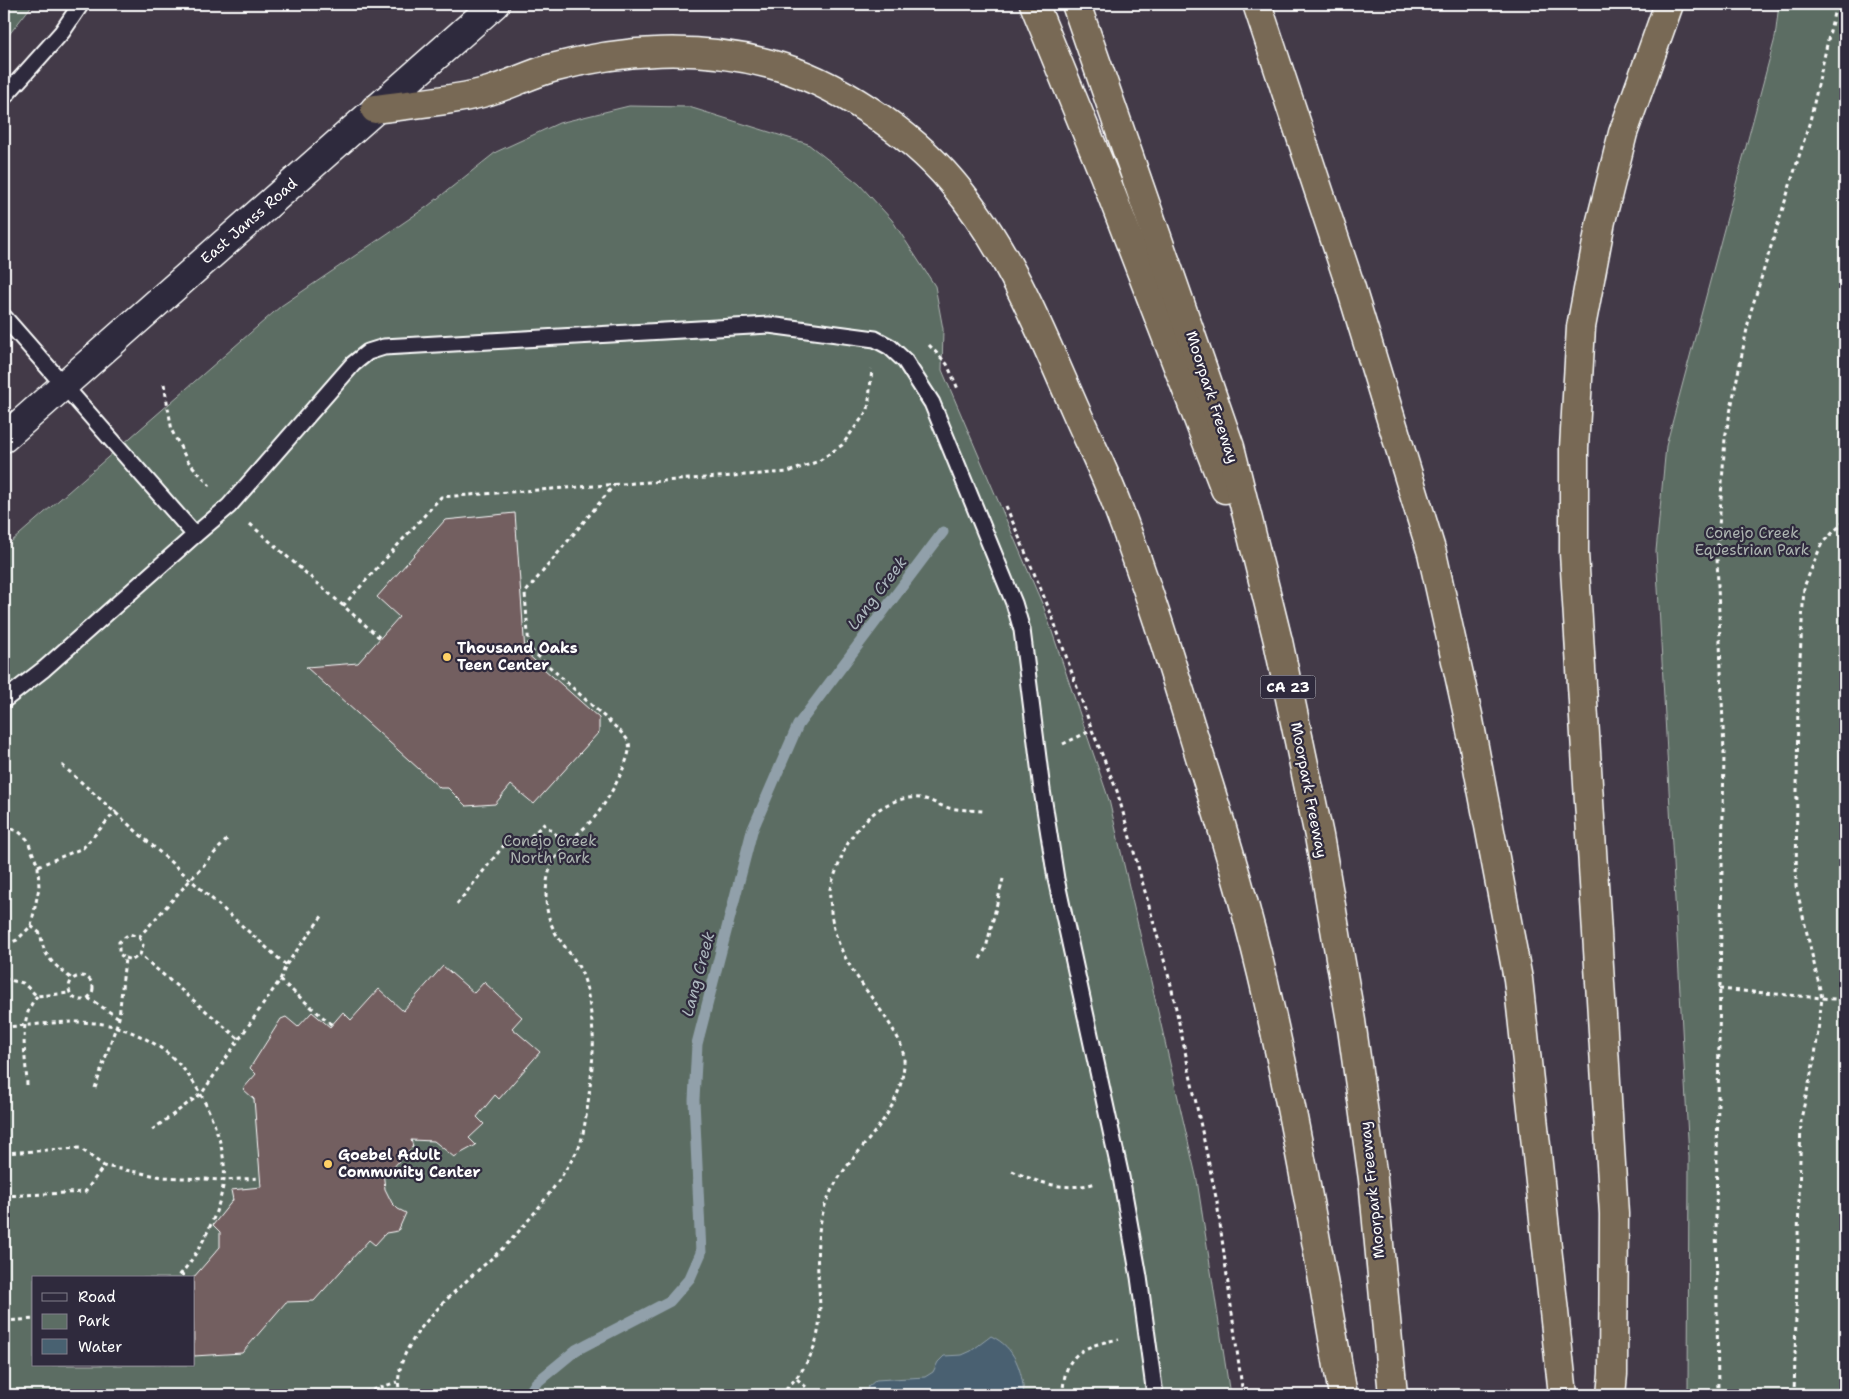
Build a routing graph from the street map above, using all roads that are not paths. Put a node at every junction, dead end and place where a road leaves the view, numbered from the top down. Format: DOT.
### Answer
graph roads {
  1 [pos="81,4"];
  2 [pos="494,4"];
  3 [pos="1034,4"];
  4 [pos="1076,4"];
  5 [pos="1257,4"];
  6 [pos="1669,4"];
  7 [pos="4,97"];
  8 [pos="375,109"];
  9 [pos="4,317"];
  10 [pos="63,385"];
  11 [pos="4,438"];
  12 [pos="196,535"];
  13 [pos="1267,598"];
  14 [pos="4,700"];
  15 [pos="1155,1395"];
  16 [pos="1343,1395"];
  17 [pos="1393,1395"];
  18 [pos="1563,1395"];
  19 [pos="1611,1395"];
  1 -- 7 [label="lane"];
  2 -- 8 [label="main road, East Janss Road"];
  3 -- 13 [label="highway"];
  4 -- 13 [label="highway, Moorpark Freeway / CA 23"];
  5 -- 18 [label="highway"];
  6 -- 19 [label="highway"];
  8 -- 10 [label="main road, East Janss Road"];
  8 -- 16 [label="highway"];
  9 -- 10 [label="lane"];
  10 -- 11 [label="main road, East Janss Road"];
  10 -- 12 [label="lane"];
  12 -- 14 [label="lane"];
  12 -- 15 [label="lane"];
  13 -- 17 [label="highway, Moorpark Freeway / CA 23"];
}
